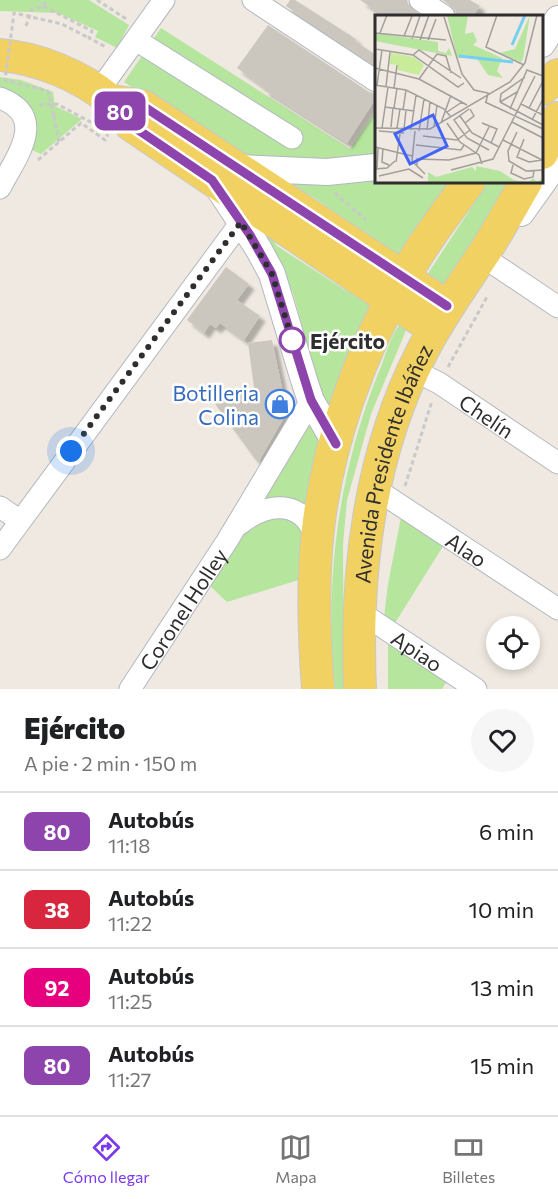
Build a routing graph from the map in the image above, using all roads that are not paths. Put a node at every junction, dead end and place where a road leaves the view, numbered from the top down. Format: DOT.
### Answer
graph roads {
  1 [pos="164,0"];
  2 [pos="253,0"];
  3 [pos="420,0"];
  4 [pos="442,15"];
  5 [pos="558,19"];
  6 [pos="139,35"];
  7 [pos="543,42"];
  8 [pos="0,55"];
  9 [pos="558,75"];
  10 [pos="375,80"];
  11 [pos="543,88"];
  12 [pos="105,96"];
  13 [pos="0,98"];
  14 [pos="558,118"];
  15 [pos="292,138"];
  16 [pos="543,151"];
  17 [pos="558,161"];
  18 [pos="375,167"];
  19 [pos="226,174"];
  20 [pos="543,182"];
  21 [pos="468,183"];
  22 [pos="526,183"];
  23 [pos="543,183"];
  24 [pos="0,188"];
  25 [pos="241,222"];
  26 [pos="493,263"];
  27 [pos="397,289"];
  28 [pos="558,307"];
  29 [pos="441,318"];
  30 [pos="426,376"];
  31 [pos="311,400"];
  32 [pos="336,444"];
  33 [pos="558,463"];
  34 [pos="387,496"];
  35 [pos="0,507"];
  36 [pos="19,520"];
  37 [pos="235,528"];
  38 [pos="317,542"];
  39 [pos="0,549"];
  40 [pos="558,609"];
  41 [pos="360,612"];
  42 [pos="130,689"];
  43 [pos="318,689"];
  44 [pos="360,689"];
  45 [pos="476,689"];
  1 -- 6 [label="street"];
  2 -- 10 [label="street"];
  3 -- 4 [label="street"];
  5 -- 7 [label="street"];
  6 -- 12 [label="street"];
  6 -- 15 [label="street"];
  8 -- 12 [label="main road"];
  9 -- 11 [label="main road"];
  12 -- 19 [label="main road"];
  13 -- 24 [label="street"];
  14 -- 16 [label="main road"];
  17 -- 20 [label="street, Avenida Presidente Ibáñez"];
  18 -- 19 [label="street"];
  19 -- 25 [label="street"];
  19 -- 27 [label="main road"];
  21 -- 27 [label="main road"];
  22 -- 26 [label="main road, Avenida Presidente Ibáñez"];
  23 -- 26 [label="street, Avenida Presidente Ibáñez"];
  25 -- 31 [label="street"];
  25 -- 36 [label="street"];
  26 -- 28 [label="street"];
  26 -- 29 [label="main road, Avenida Presidente Ibáñez"];
  27 -- 29 [label="main road"];
  27 -- 32 [label="main road"];
  29 -- 30 [label="main road, Avenida Presidente Ibáñez"];
  30 -- 33 [label="street, Chelín"];
  30 -- 34 [label="main road, Avenida Presidente Ibáñez"];
  31 -- 32 [label="street"];
  31 -- 37 [label="street, Coronel Holley"];
  32 -- 38 [label="main road"];
  34 -- 40 [label="street, Alao"];
  34 -- 41 [label="main road, Avenida Presidente Ibáñez"];
  35 -- 36 [label="street"];
  36 -- 39 [label="street"];
  37 -- 38 [label="street, Coronel Holley"];
  37 -- 42 [label="street, Coronel Holley"];
  38 -- 43 [label="main road"];
  41 -- 44 [label="main road, Avenida Presidente Ibáñez"];
  41 -- 45 [label="street, Apiao"];
}
